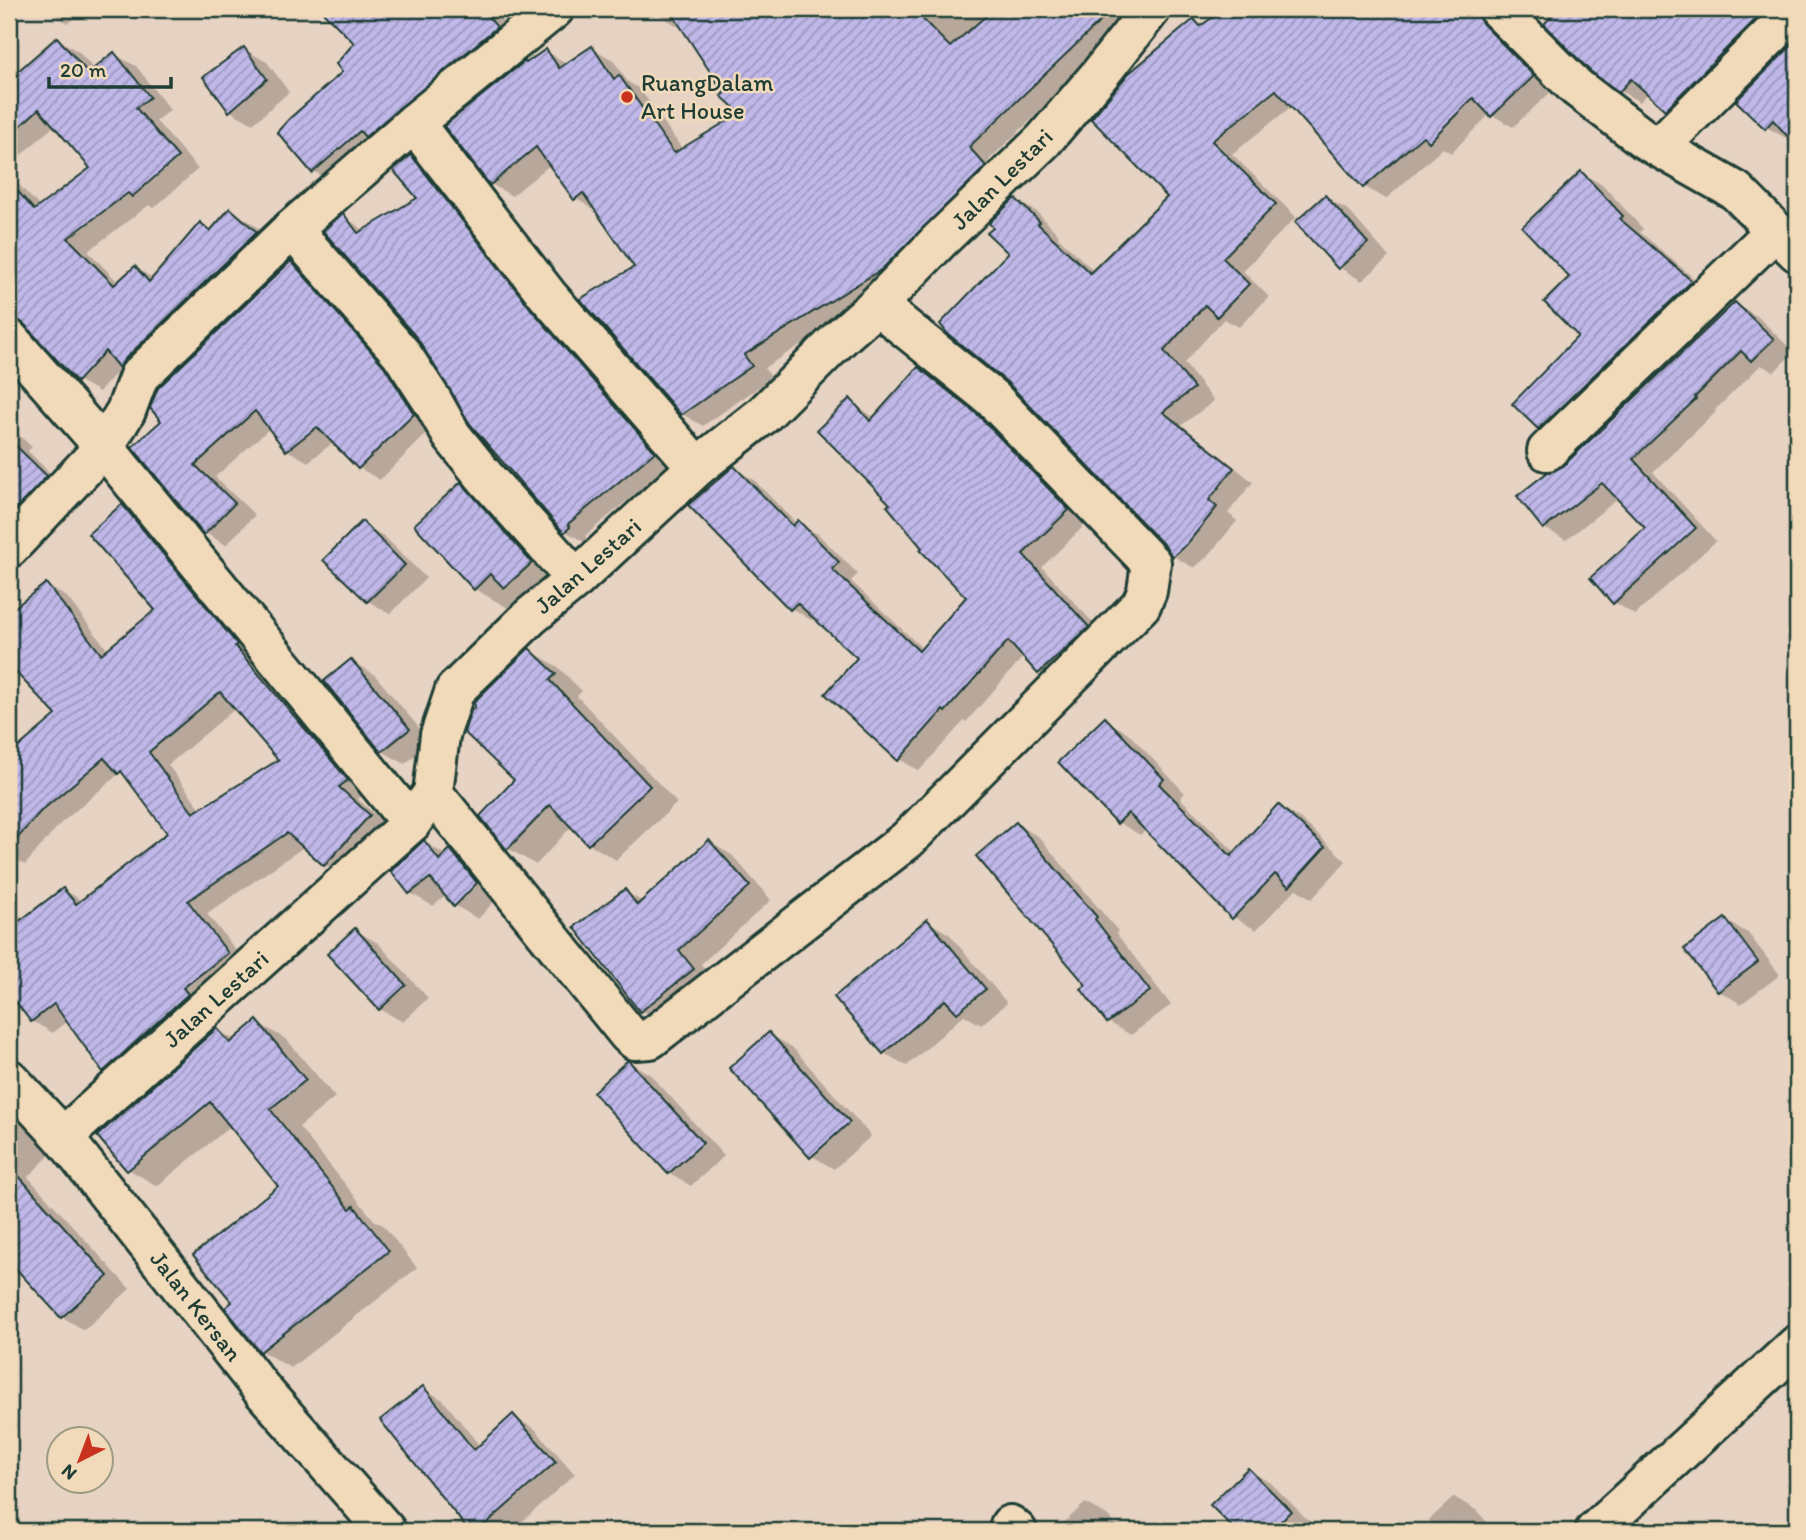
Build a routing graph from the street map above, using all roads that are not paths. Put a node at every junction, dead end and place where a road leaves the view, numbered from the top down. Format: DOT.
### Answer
graph roads {
  1 [pos="554,9"];
  2 [pos="1151,9"];
  3 [pos="1497,9"];
  4 [pos="1797,9"];
  5 [pos="414,123"];
  6 [pos="1659,147"];
  7 [pos="292,229"];
  8 [pos="1786,242"];
  9 [pos="877,305"];
  10 [pos="9,339"];
  11 [pos="104,447"];
  12 [pos="1547,451"];
  13 [pos="697,467"];
  14 [pos="9,548"];
  15 [pos="576,579"];
  16 [pos="433,793"];
  17 [pos="411,824"];
  18 [pos="9,1079"];
  19 [pos="63,1137"];
  20 [pos="1797,1345"];
  21 [pos="386,1531"];
  22 [pos="1595,1531"];
  1 -- 5 [label="street"];
  2 -- 9 [label="street, Jalan Lestari"];
  3 -- 6 [label="street"];
  4 -- 6 [label="street"];
  5 -- 7 [label="street"];
  5 -- 13 [label="street"];
  6 -- 8 [label="street"];
  7 -- 11 [label="street"];
  7 -- 15 [label="street"];
  8 -- 12 [label="street"];
  9 -- 13 [label="street, Jalan Lestari"];
  9 -- 16 [label="street"];
  10 -- 11 [label="street"];
  11 -- 14 [label="street"];
  11 -- 17 [label="street"];
  13 -- 15 [label="street, Jalan Lestari"];
  15 -- 16 [label="street, Jalan Lestari"];
  16 -- 17 [label="street, Jalan Lestari"];
  17 -- 19 [label="street, Jalan Lestari"];
  18 -- 19 [label="street, Jalan Kersan"];
  19 -- 21 [label="street, Jalan Kersan"];
  20 -- 22 [label="street"];
}
